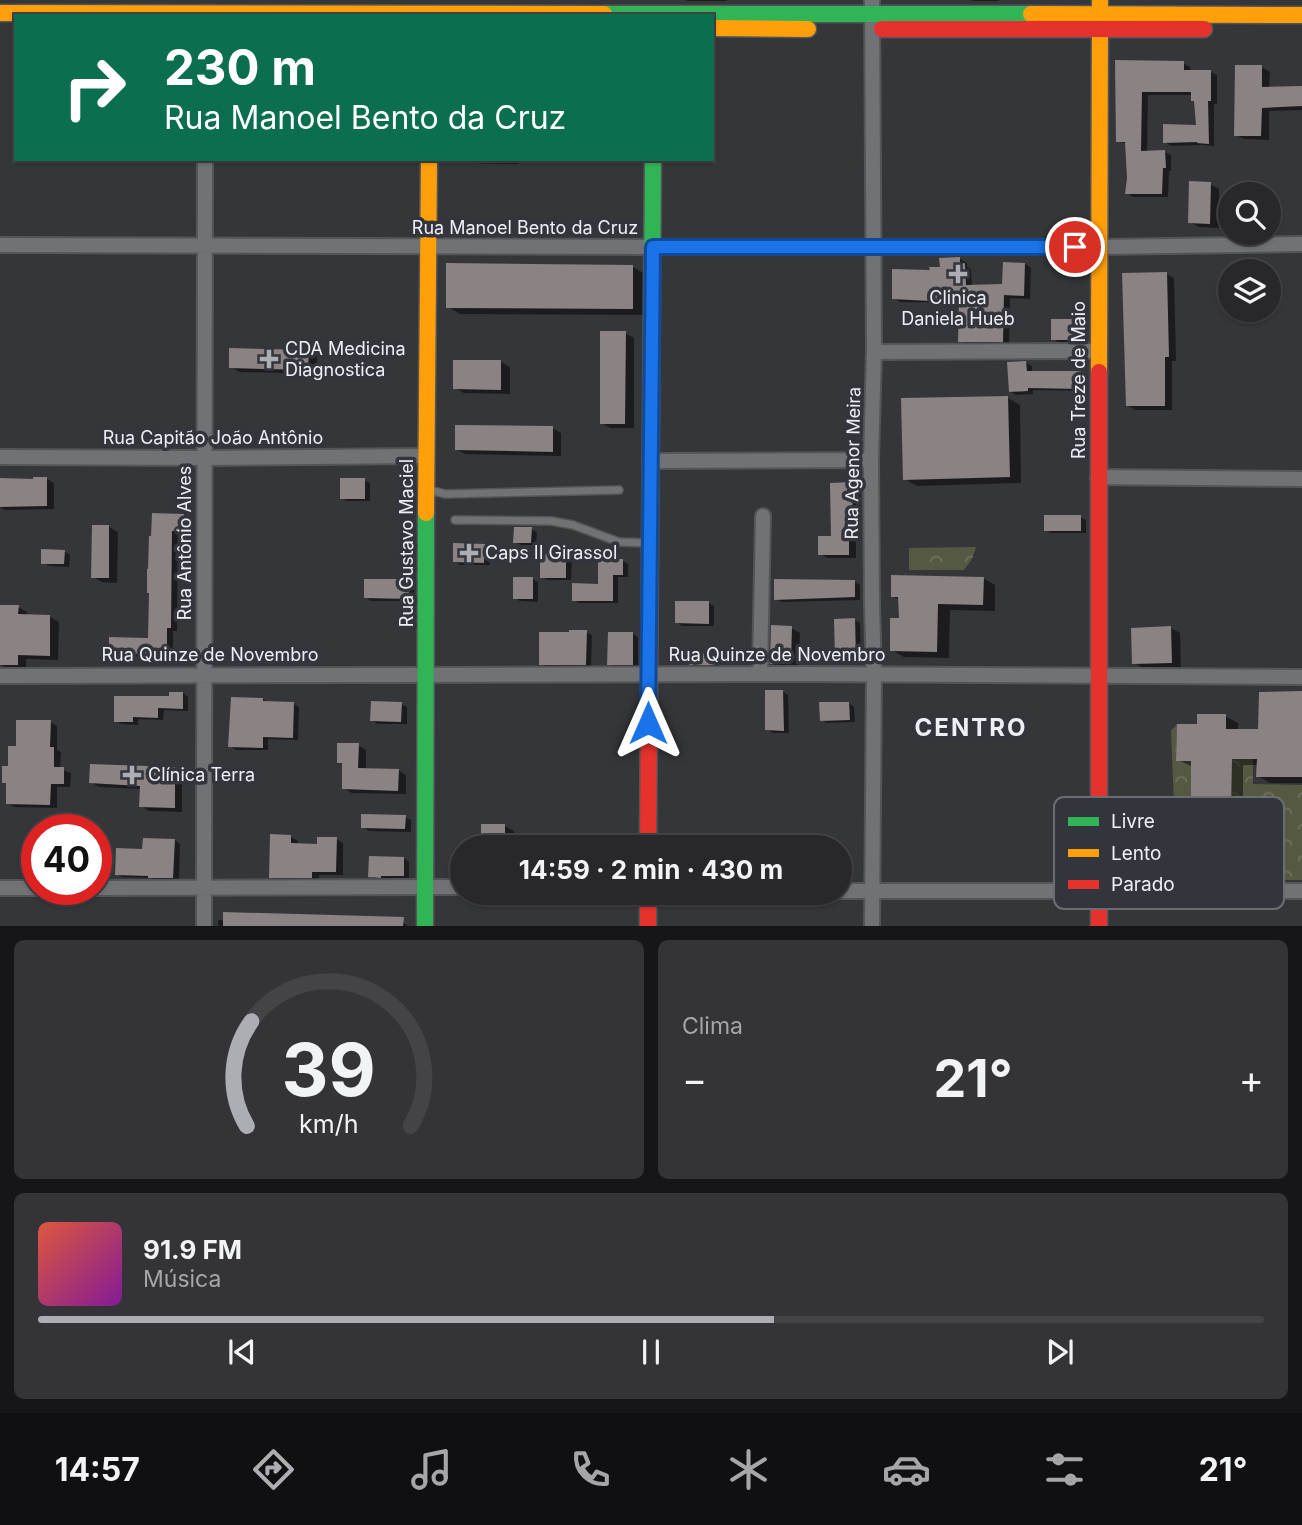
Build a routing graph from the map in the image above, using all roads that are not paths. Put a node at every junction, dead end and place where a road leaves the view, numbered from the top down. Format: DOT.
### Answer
graph roads {
  1 [pos="206,10"];
  2 [pos="429,10"];
  3 [pos="652,10"];
  4 [pos="0,13"];
  5 [pos="1100,14"];
  6 [pos="871,15"];
  7 [pos="1302,15"];
  8 [pos="714,28"];
  9 [pos="1302,28"];
  10 [pos="205,161"];
  11 [pos="429,161"];
  12 [pos="653,161"];
  13 [pos="1302,244"];
  14 [pos="0,245"];
  15 [pos="205,245"];
  16 [pos="653,247"];
  17 [pos="873,247"];
  18 [pos="1100,247"];
  19 [pos="429,248"];
  20 [pos="1099,351"];
  21 [pos="874,352"];
  22 [pos="426,456"];
  23 [pos="0,457"];
  24 [pos="205,458"];
  25 [pos="871,460"];
  26 [pos="651,461"];
  27 [pos="1098,477"];
  28 [pos="1302,479"];
  29 [pos="426,489"];
  30 [pos="619,490"];
  31 [pos="763,516"];
  32 [pos="455,520"];
  33 [pos="650,543"];
  34 [pos="205,674"];
  35 [pos="426,674"];
  36 [pos="649,674"];
  37 [pos="760,674"];
  38 [pos="874,674"];
  39 [pos="0,676"];
  40 [pos="1100,676"];
  41 [pos="1302,677"];
  42 [pos="1099,797"];
  43 [pos="648,835"];
  44 [pos="425,887"];
  45 [pos="450,887"];
  46 [pos="0,888"];
  47 [pos="21,888"];
  48 [pos="112,888"];
  49 [pos="204,888"];
  50 [pos="852,891"];
  51 [pos="873,891"];
  52 [pos="1054,891"];
  53 [pos="1284,891"];
  54 [pos="1302,891"];
  55 [pos="648,905"];
  56 [pos="204,926"];
  57 [pos="425,926"];
  58 [pos="648,926"];
  59 [pos="872,926"];
  1 -- 2 [label="street"];
  1 -- 4 [label="street"];
  2 -- 3 [label="street"];
  3 -- 6 [label="street"];
  5 -- 6 [label="street"];
  5 -- 7 [label="street"];
  5 -- 9 [label="street"];
  5 -- 18 [label="street, Rua Treze de Maio"];
  6 -- 8 [label="street"];
  6 -- 17 [label="street, Rua Agenor Meira"];
  10 -- 15 [label="street, Rua Antônio Alves"];
  11 -- 19 [label="street, Rua Gustavo Maciel"];
  12 -- 16 [label="street"];
  13 -- 18 [label="street, Rua Manoel Bento da Cruz"];
  14 -- 15 [label="street, Rua Manoel Bento da Cruz"];
  15 -- 19 [label="street, Rua Manoel Bento da Cruz"];
  15 -- 24 [label="street, Rua Antônio Alves"];
  16 -- 17 [label="street, Rua Manoel Bento da Cruz"];
  16 -- 19 [label="street, Rua Manoel Bento da Cruz"];
  16 -- 26 [label="street"];
  17 -- 18 [label="street, Rua Manoel Bento da Cruz"];
  17 -- 21 [label="street, Rua Agenor Meira"];
  18 -- 20 [label="street, Rua Treze de Maio"];
  19 -- 22 [label="street, Rua Gustavo Maciel"];
  20 -- 21 [label="street"];
  20 -- 27 [label="street, Rua Treze de Maio"];
  21 -- 25 [label="street, Rua Agenor Meira"];
  22 -- 24 [label="street, Rua Capitão João Antônio"];
  22 -- 29 [label="street, Rua Gustavo Maciel"];
  23 -- 24 [label="street, Rua Capitão João Antônio"];
  24 -- 34 [label="street, Rua Antônio Alves"];
  25 -- 26 [label="street"];
  25 -- 38 [label="street, Rua Agenor Meira"];
  26 -- 33 [label="street"];
  27 -- 28 [label="street"];
  27 -- 40 [label="street, Rua Treze de Maio"];
  29 -- 30 [label="lane"];
  29 -- 35 [label="street, Rua Gustavo Maciel"];
  31 -- 37 [label="street"];
  32 -- 33 [label="lane"];
  33 -- 36 [label="street"];
  34 -- 35 [label="street, Rua Quinze de Novembro"];
  34 -- 39 [label="street, Rua Quinze de Novembro"];
  34 -- 49 [label="street, Rua Antônio Alves"];
  35 -- 36 [label="street, Rua Quinze de Novembro"];
  35 -- 44 [label="street, Rua Gustavo Maciel"];
  36 -- 37 [label="street, Rua Quinze de Novembro"];
  36 -- 43 [label="street"];
  37 -- 38 [label="street, Rua Quinze de Novembro"];
  38 -- 40 [label="street, Rua Quinze de Novembro"];
  38 -- 51 [label="street, Rua Agenor Meira"];
  40 -- 41 [label="street, Rua Quinze de Novembro"];
  40 -- 42 [label="street, Rua Treze de Maio"];
  44 -- 45 [label="street"];
  44 -- 49 [label="street"];
  44 -- 57 [label="street, Rua Gustavo Maciel"];
  46 -- 47 [label="street"];
  48 -- 49 [label="street"];
  49 -- 56 [label="street, Rua Antônio Alves"];
  50 -- 51 [label="street"];
  51 -- 52 [label="street"];
  51 -- 59 [label="street, Rua Agenor Meira"];
  53 -- 54 [label="street"];
  55 -- 58 [label="street"];
}
